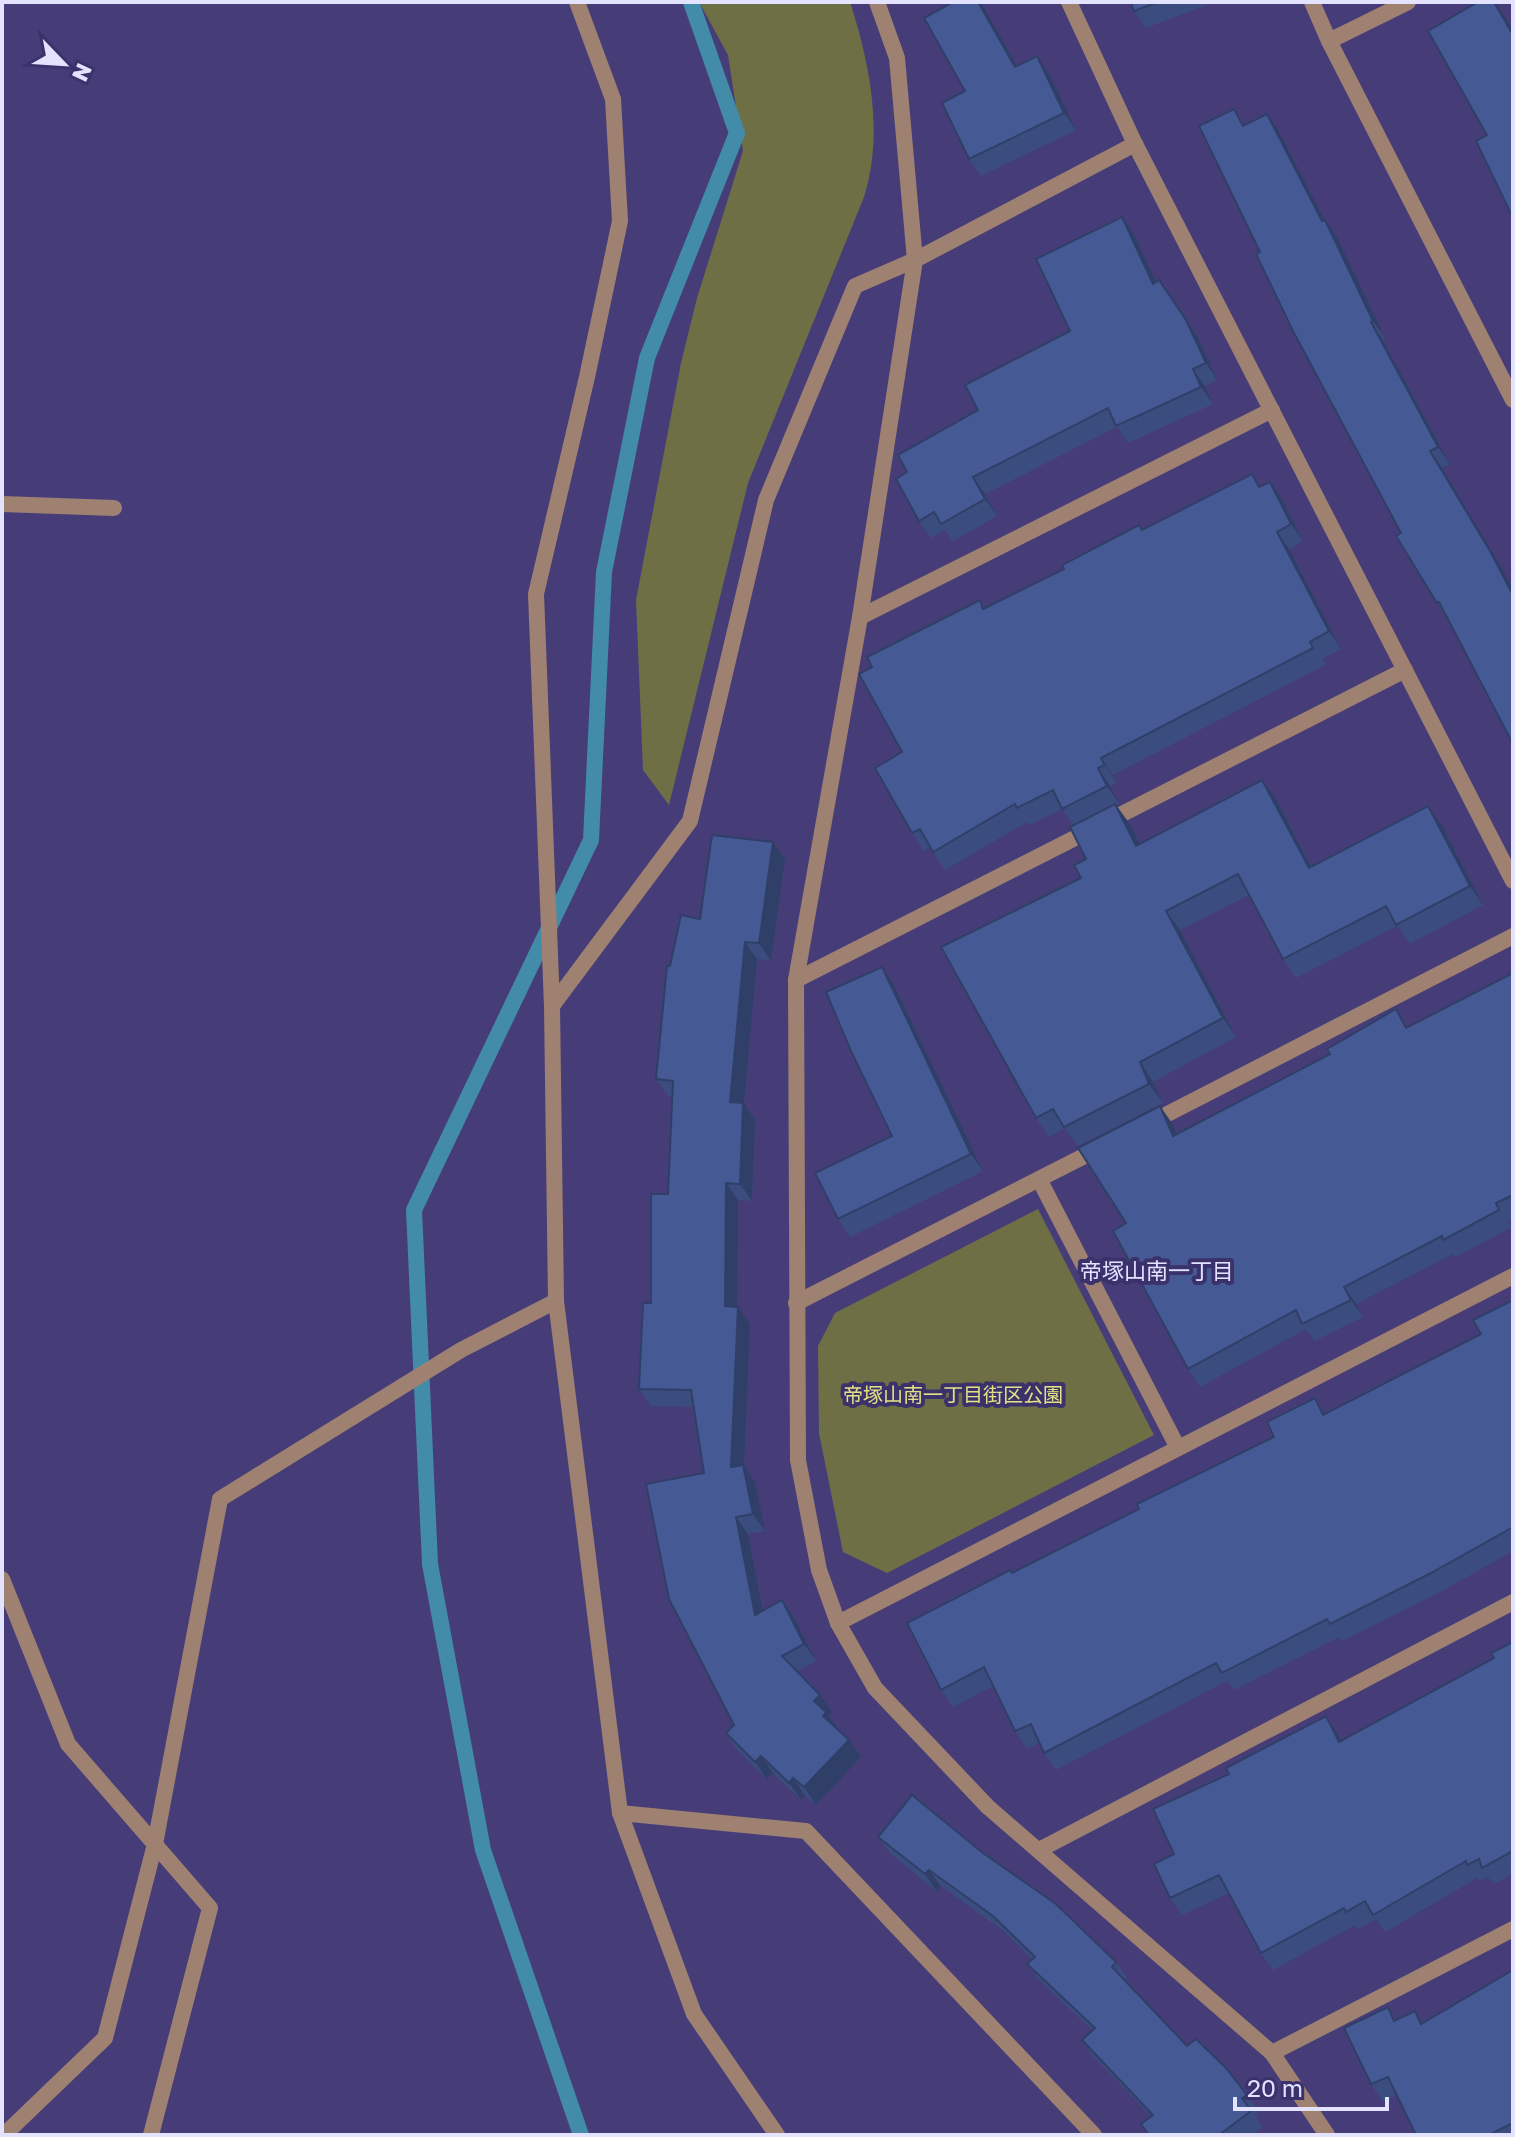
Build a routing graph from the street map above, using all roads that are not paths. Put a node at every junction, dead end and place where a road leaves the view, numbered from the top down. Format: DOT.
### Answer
graph roads {
  1 [pos="577,2"];
  2 [pos="877,2"];
  3 [pos="1069,2"];
  4 [pos="1312,2"];
  5 [pos="1408,2"];
  6 [pos="1329,41"];
  7 [pos="1135,144"];
  8 [pos="915,260"];
  9 [pos="1513,400"];
  10 [pos="1272,410"];
  11 [pos="2,504"];
  12 [pos="114,508"];
  13 [pos="860,617"];
  14 [pos="1405,670"];
  15 [pos="1513,881"];
  16 [pos="1513,936"];
  17 [pos="796,980"];
  18 [pos="552,1006"];
  19 [pos="1039,1179"];
  20 [pos="1513,1276"];
  21 [pos="556,1301"];
  22 [pos="796,1303"];
  23 [pos="1178,1448"];
  24 [pos="2,1579"];
  25 [pos="1513,1602"];
  26 [pos="838,1623"];
  27 [pos="620,1813"];
  28 [pos="155,1844"];
  29 [pos="1039,1850"];
  30 [pos="1513,1929"];
  31 [pos="1272,2053"];
  32 [pos="4,2135"];
  33 [pos="151,2135"];
  34 [pos="777,2135"];
  35 [pos="1094,2135"];
  36 [pos="1327,2135"];
  1 -- 18 [label="street"];
  2 -- 8 [label="street"];
  3 -- 7 [label="street"];
  4 -- 6 [label="street"];
  5 -- 6 [label="street"];
  6 -- 9 [label="street"];
  7 -- 8 [label="street"];
  7 -- 10 [label="street"];
  8 -- 13 [label="street"];
  8 -- 18 [label="street"];
  10 -- 13 [label="street"];
  10 -- 14 [label="street"];
  11 -- 12 [label="street"];
  13 -- 17 [label="street"];
  14 -- 15 [label="street"];
  14 -- 17 [label="street"];
  16 -- 19 [label="street"];
  17 -- 22 [label="street"];
  18 -- 21 [label="street"];
  19 -- 22 [label="street"];
  19 -- 23 [label="street"];
  20 -- 23 [label="street"];
  21 -- 27 [label="street"];
  21 -- 28 [label="street"];
  22 -- 26 [label="street"];
  23 -- 26 [label="street"];
  24 -- 28 [label="street"];
  25 -- 29 [label="street"];
  26 -- 29 [label="street"];
  27 -- 34 [label="street"];
  27 -- 35 [label="street"];
  28 -- 32 [label="street"];
  28 -- 33 [label="street"];
  29 -- 31 [label="street"];
  30 -- 31 [label="street"];
  31 -- 36 [label="street"];
}
